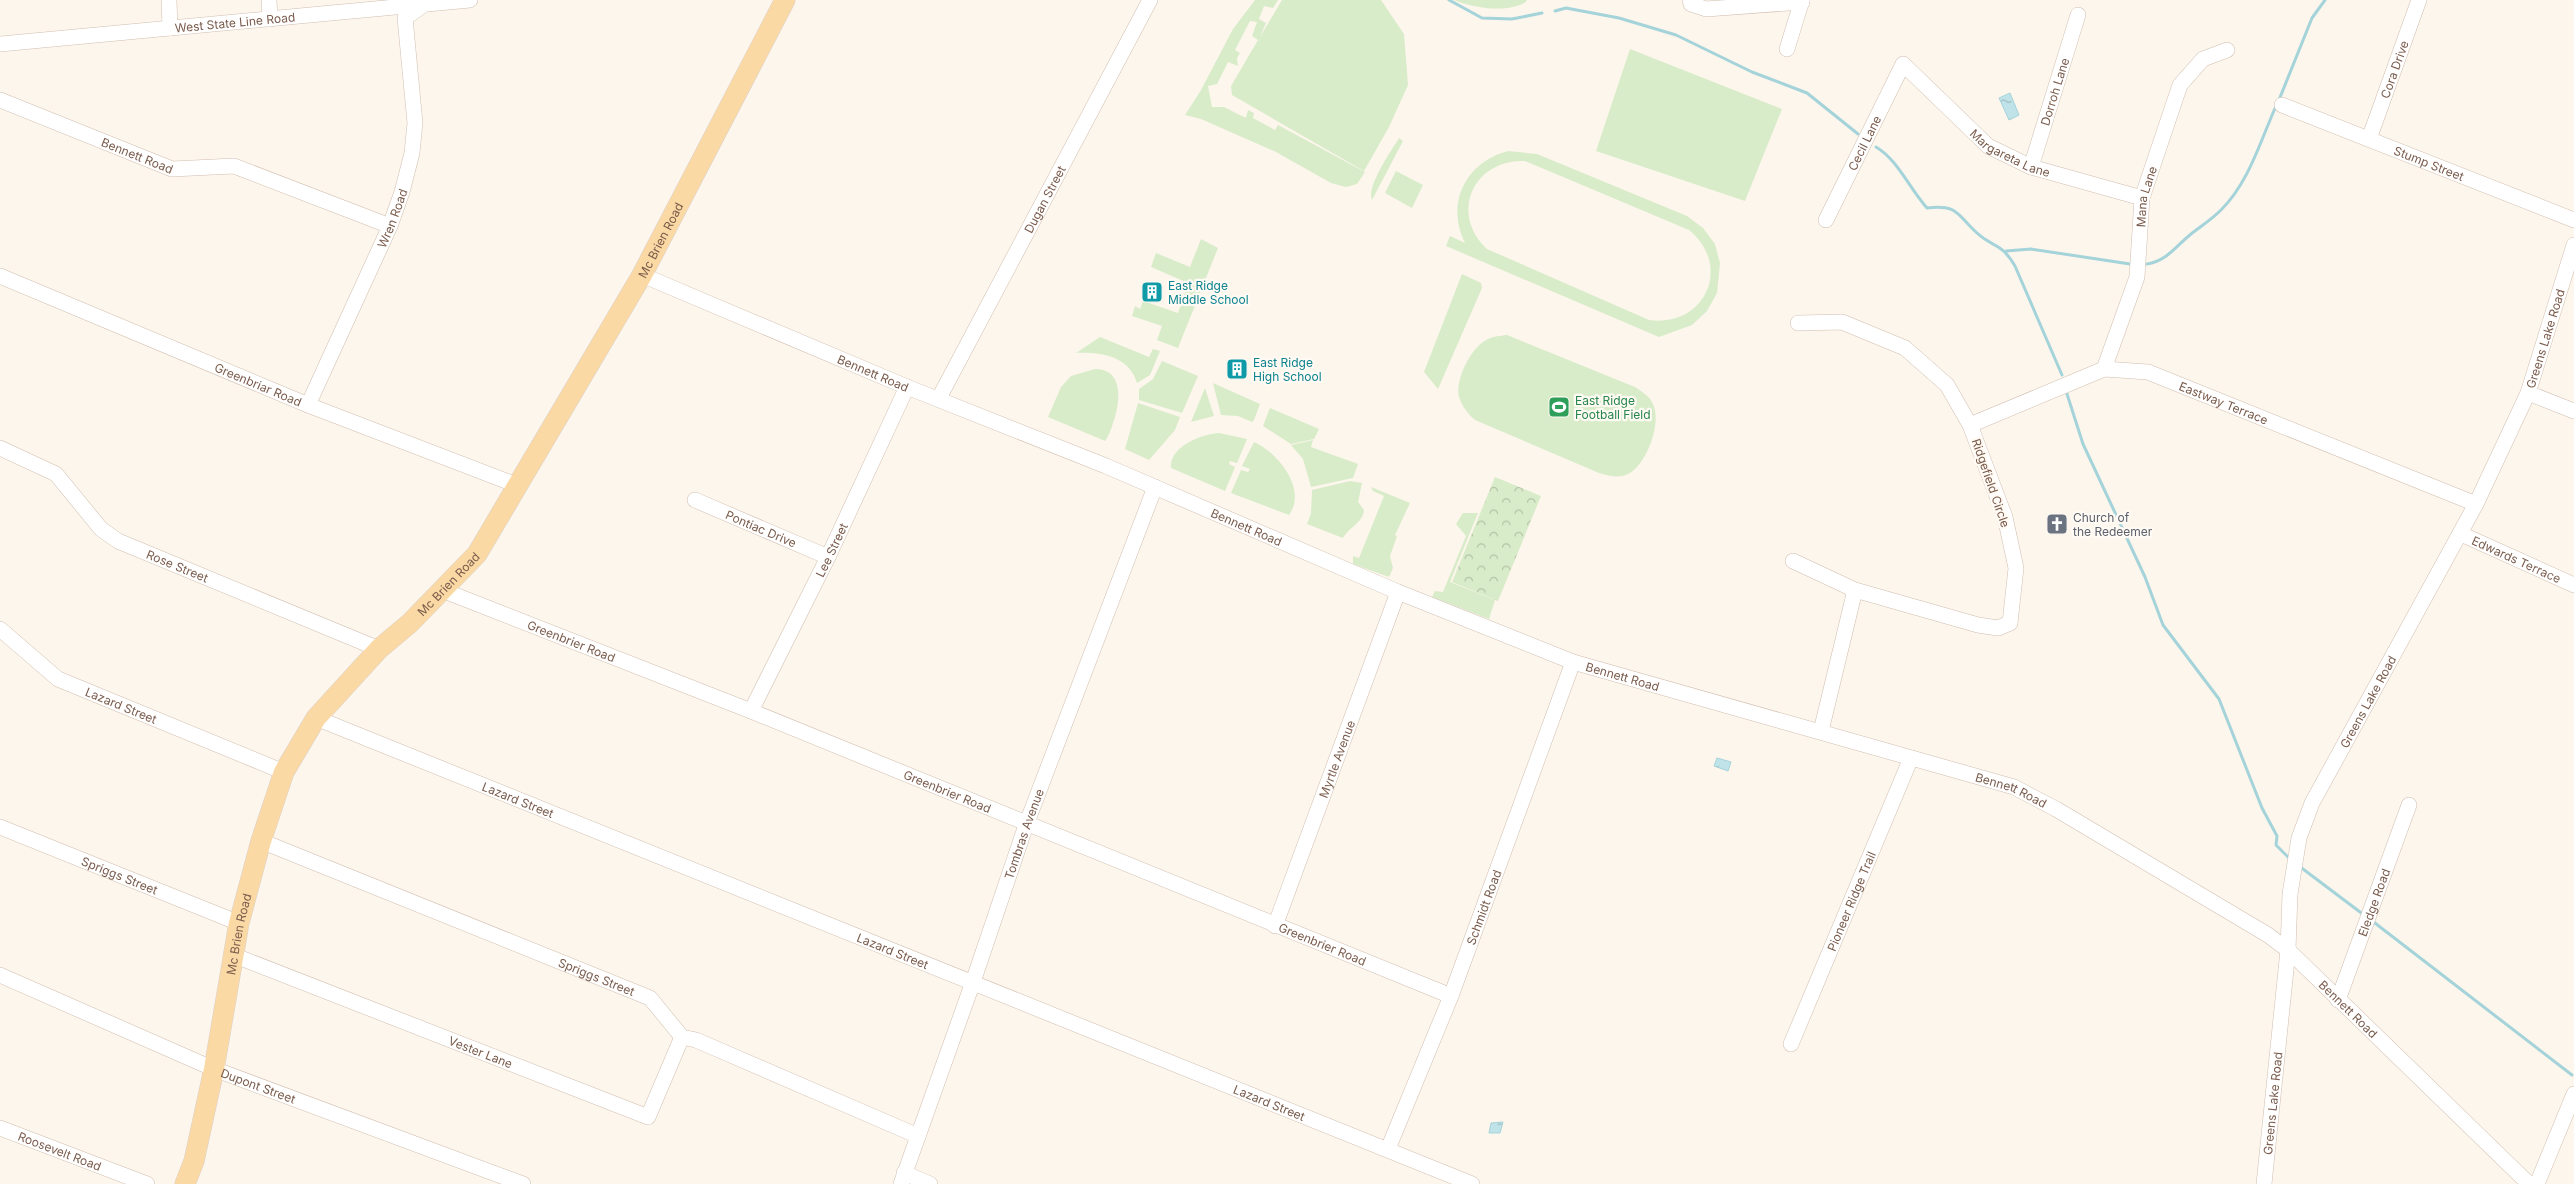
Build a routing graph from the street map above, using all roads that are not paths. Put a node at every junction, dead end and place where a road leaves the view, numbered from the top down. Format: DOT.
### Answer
graph roads {
  1 [pos="169,0"];
  2 [pos="269,0"];
  3 [pos="470,0"];
  4 [pos="785,0"];
  5 [pos="1150,0"];
  6 [pos="1690,0"];
  7 [pos="2418,0"];
  8 [pos="1802,1"];
  9 [pos="425,3"];
  10 [pos="2078,15"];
  11 [pos="270,19"];
  12 [pos="170,28"];
  13 [pos="0,44"];
  14 [pos="1787,49"];
  15 [pos="2227,50"];
  16 [pos="1902,64"];
  17 [pos="0,100"];
  18 [pos="2282,105"];
  19 [pos="2369,139"];
  20 [pos="2031,167"];
  21 [pos="2142,198"];
  22 [pos="1826,220"];
  23 [pos="2574,220"];
  24 [pos="390,226"];
  25 [pos="2574,246"];
  26 [pos="642,274"];
  27 [pos="0,276"];
  28 [pos="1798,323"];
  29 [pos="2104,369"];
  30 [pos="907,387"];
  31 [pos="2528,393"];
  32 [pos="939,398"];
  33 [pos="308,405"];
  34 [pos="2574,411"];
  35 [pos="1970,425"];
  36 [pos="0,448"];
  37 [pos="519,486"];
  38 [pos="1155,487"];
  39 [pos="695,500"];
  40 [pos="2476,504"];
  41 [pos="2461,534"];
  42 [pos="828,557"];
  43 [pos="1793,561"];
  44 [pos="2574,585"];
  45 [pos="442,590"];
  46 [pos="1855,590"];
  47 [pos="1398,592"];
  48 [pos="0,628"];
  49 [pos="379,649"];
  50 [pos="1573,662"];
  51 [pos="751,711"];
  52 [pos="316,718"];
  53 [pos="1821,731"];
  54 [pos="1911,758"];
  55 [pos="284,772"];
  56 [pos="2409,805"];
  57 [pos="1026,825"];
  58 [pos="0,827"];
  59 [pos="261,841"];
  60 [pos="239,922"];
  61 [pos="1275,926"];
  62 [pos="2288,950"];
  63 [pos="233,954"];
  64 [pos="0,975"];
  65 [pos="973,982"];
  66 [pos="1451,996"];
  67 [pos="2338,1000"];
  68 [pos="682,1038"];
  69 [pos="1790,1044"];
  70 [pos="214,1069"];
  71 [pos="2574,1094"];
  72 [pos="0,1128"];
  73 [pos="918,1136"];
  74 [pos="1388,1149"];
  75 [pos="902,1179"];
  76 [pos="147,1184"];
  77 [pos="185,1184"];
  78 [pos="523,1184"];
  79 [pos="930,1184"];
  80 [pos="1472,1184"];
  81 [pos="2264,1184"];
  82 [pos="2529,1184"];
  83 [pos="2537,1184"];
  1 -- 12 [label="street"];
  2 -- 11 [label="street"];
  3 -- 9 [label="street, West State Line Road"];
  4 -- 26 [label="main road, Mc Brien Road"];
  5 -- 32 [label="street, Dugan Street"];
  6 -- 8 [label="street"];
  7 -- 19 [label="street, Cora Drive"];
  8 -- 14 [label="street"];
  9 -- 11 [label="street, West State Line Road"];
  9 -- 24 [label="street, Wren Road"];
  10 -- 20 [label="street, Dorroh Lane"];
  11 -- 12 [label="street, West State Line Road"];
  12 -- 13 [label="street, West State Line Road"];
  15 -- 21 [label="street, Mana Lane"];
  16 -- 20 [label="street, Margareta Lane"];
  16 -- 22 [label="street, Cecil Lane"];
  17 -- 24 [label="street, Bennett Road"];
  18 -- 19 [label="street, Stump Street"];
  19 -- 23 [label="street, Stump Street"];
  20 -- 21 [label="street, Margareta Lane"];
  21 -- 29 [label="street, Mana Lane"];
  24 -- 33 [label="street, Wren Road"];
  25 -- 31 [label="street, Greens Lake Road"];
  26 -- 30 [label="street, Bennett Road"];
  26 -- 37 [label="main road, Mc Brien Road"];
  27 -- 33 [label="street, Greenbriar Road"];
  28 -- 35 [label="street, Ridgefield Circle"];
  29 -- 35 [label="street, Eastway Terrace"];
  29 -- 40 [label="street, Eastway Terrace"];
  30 -- 32 [label="street, Bennett Road"];
  30 -- 42 [label="street, Lee Street"];
  31 -- 34 [label="street"];
  31 -- 40 [label="street, Greens Lake Road"];
  32 -- 38 [label="street, Bennett Road"];
  33 -- 37 [label="street, Greenbriar Road"];
  35 -- 46 [label="street, Ridgefield Circle"];
  36 -- 49 [label="street, Rose Street"];
  37 -- 45 [label="main road, Mc Brien Road"];
  38 -- 47 [label="street, Bennett Road"];
  38 -- 57 [label="street, Tombras Avenue"];
  39 -- 42 [label="street, Pontiac Drive"];
  40 -- 41 [label="street, Greens Lake Road"];
  41 -- 44 [label="street, Edwards Terrace"];
  41 -- 62 [label="street, Greens Lake Road"];
  42 -- 51 [label="street, Lee Street"];
  43 -- 46 [label="street, Ridgefield Circle"];
  45 -- 49 [label="main road, Mc Brien Road"];
  45 -- 51 [label="street, Greenbrier Road"];
  46 -- 53 [label="street"];
  47 -- 50 [label="street, Bennett Road"];
  47 -- 61 [label="street, Myrtle Avenue"];
  48 -- 55 [label="street, Lazard Street"];
  49 -- 52 [label="main road, Mc Brien Road"];
  50 -- 53 [label="street, Bennett Road"];
  50 -- 66 [label="street, Schmidt Road"];
  51 -- 57 [label="street, Greenbrier Road"];
  52 -- 55 [label="main road, Mc Brien Road"];
  52 -- 65 [label="street, Lazard Street"];
  53 -- 54 [label="street, Bennett Road"];
  54 -- 62 [label="street, Bennett Road"];
  54 -- 69 [label="street, Pioneer Ridge Trail"];
  55 -- 59 [label="main road, Mc Brien Road"];
  56 -- 67 [label="street, Eledge Road"];
  57 -- 61 [label="street, Greenbrier Road"];
  57 -- 65 [label="street, Tombras Avenue"];
  58 -- 60 [label="street, Spriggs Street"];
  59 -- 60 [label="main road, Mc Brien Road"];
  59 -- 68 [label="street, Spriggs Street"];
  60 -- 63 [label="main road, Mc Brien Road"];
  61 -- 66 [label="street, Greenbrier Road"];
  62 -- 67 [label="street, Bennett Road"];
  62 -- 81 [label="street, Greens Lake Road"];
  63 -- 68 [label="street, Vester Lane"];
  63 -- 70 [label="main road, Mc Brien Road"];
  64 -- 70 [label="street, Dupont Street"];
  65 -- 73 [label="street, Tombras Avenue"];
  65 -- 74 [label="street, Lazard Street"];
  66 -- 74 [label="street, Schmidt Road"];
  67 -- 82 [label="street, Bennett Road"];
  68 -- 73 [label="street"];
  70 -- 77 [label="main road, Mc Brien Road"];
  70 -- 78 [label="street, Dupont Street"];
  71 -- 83 [label="street"];
  72 -- 76 [label="street, Roosevelt Road"];
  73 -- 75 [label="street, Tombras Avenue"];
  74 -- 80 [label="street, Lazard Street"];
  75 -- 79 [label="street"];
}
